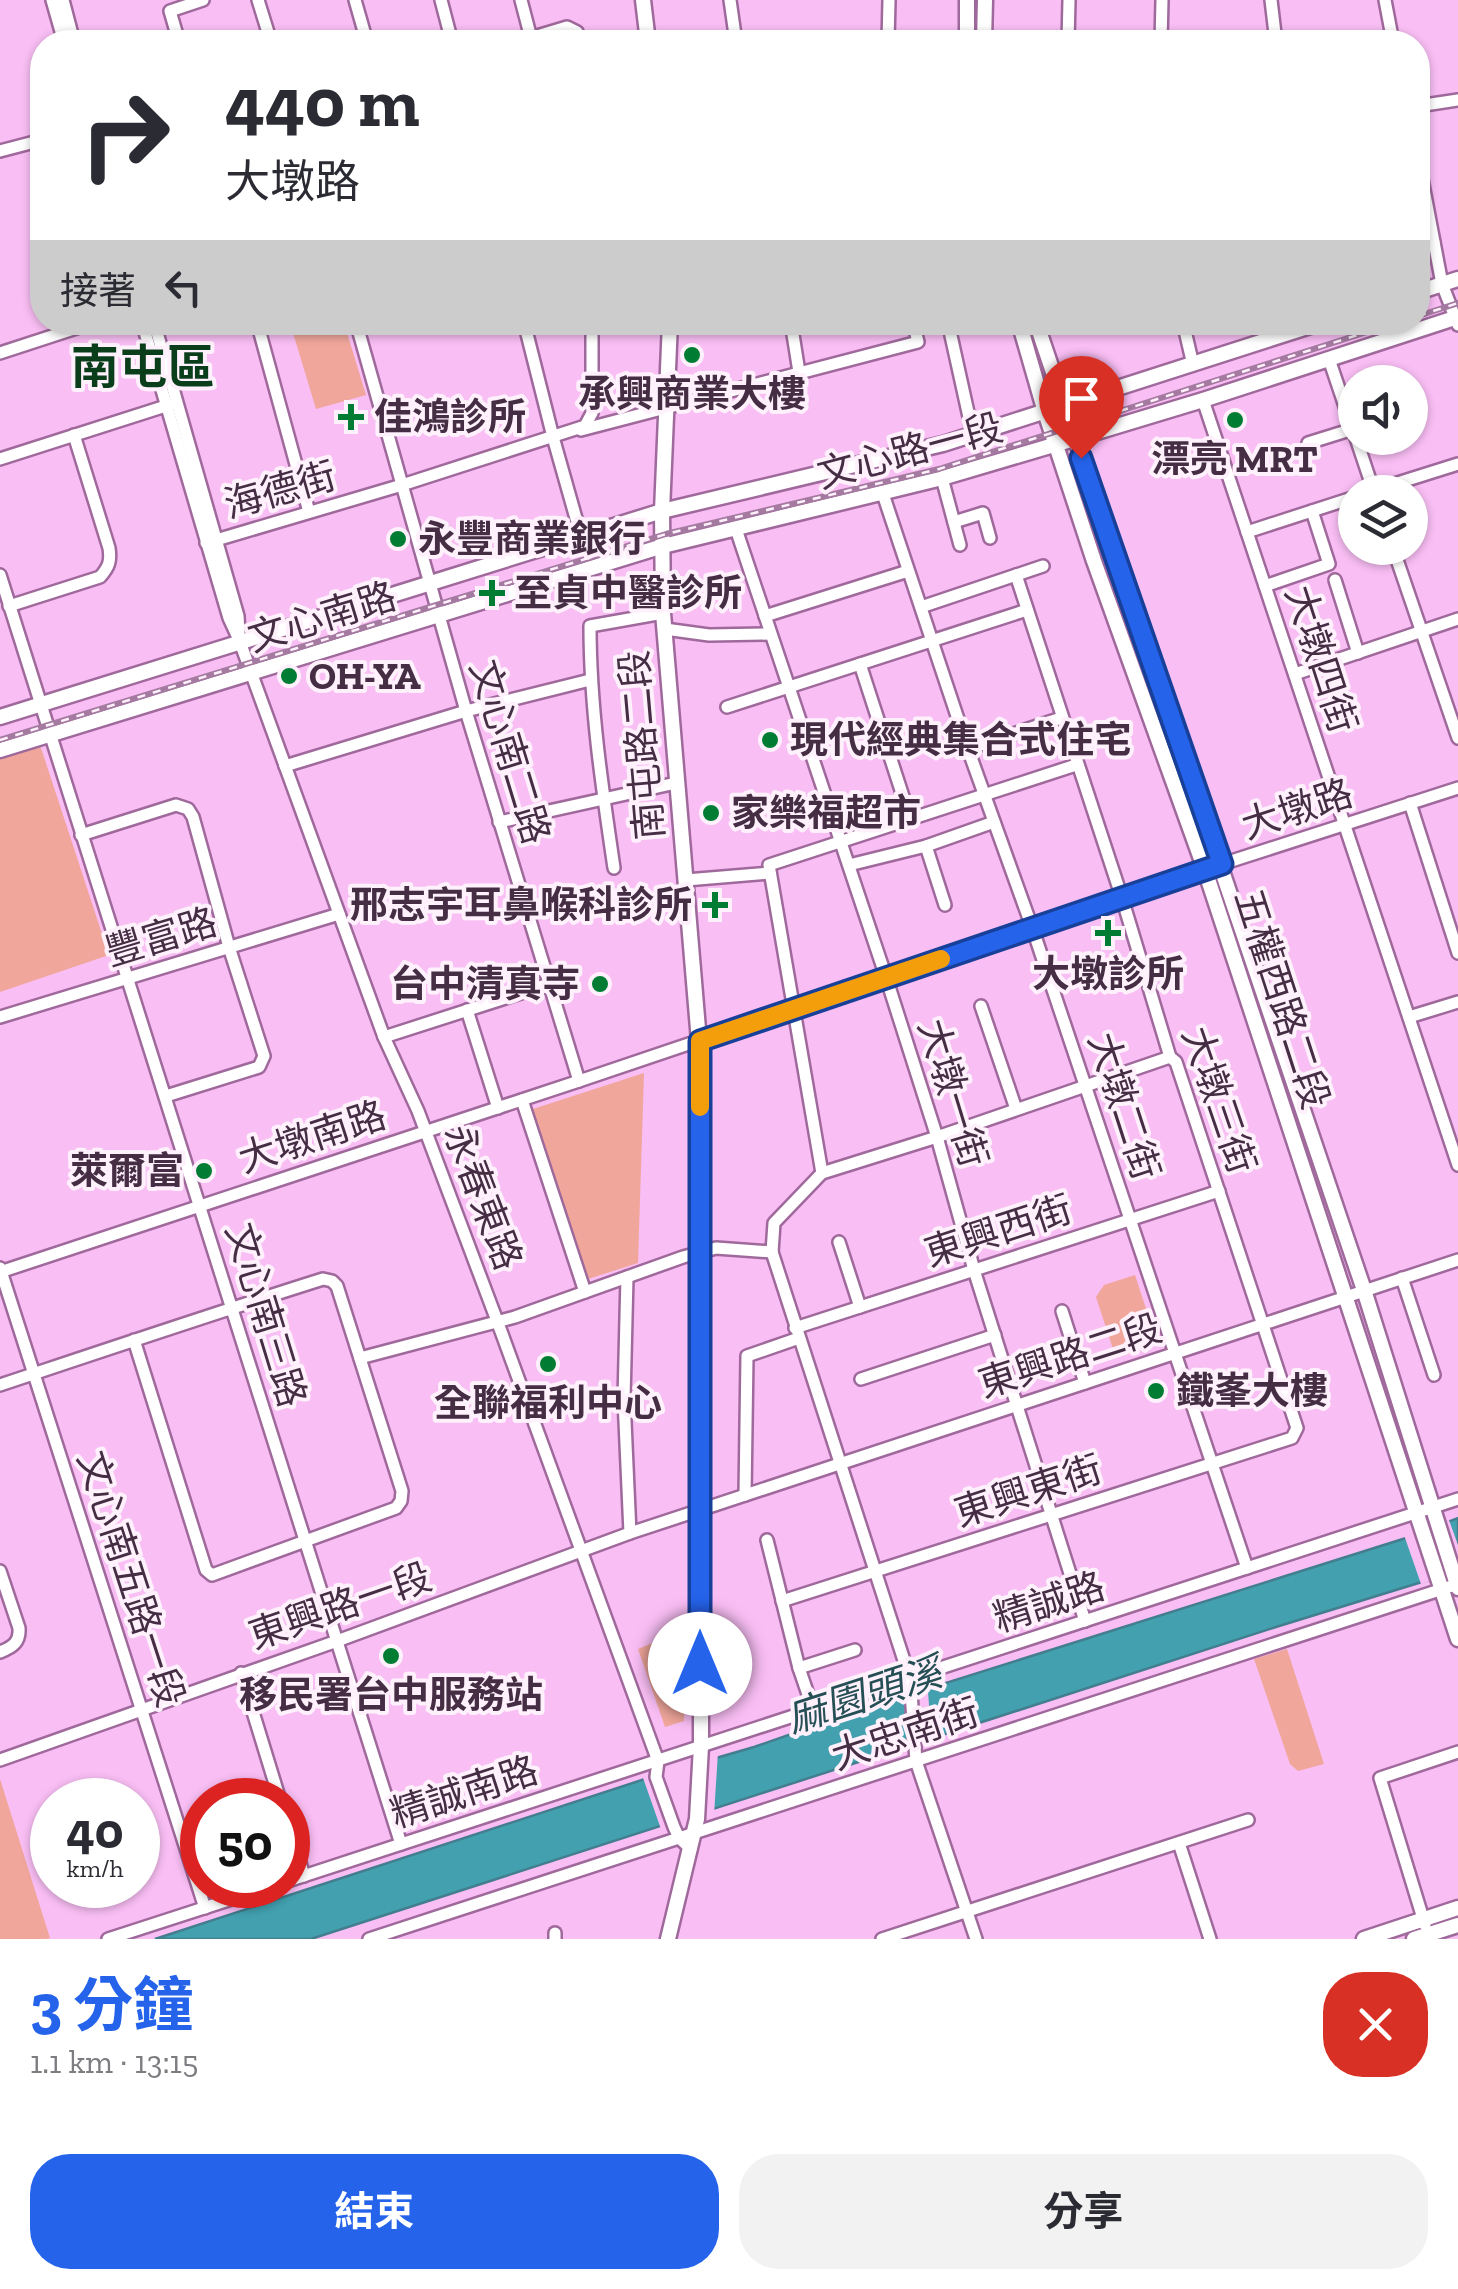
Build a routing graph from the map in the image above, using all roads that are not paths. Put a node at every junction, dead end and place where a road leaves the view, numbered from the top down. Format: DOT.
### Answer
graph roads {
  1 [pos="52,0"];
  2 [pos="63,0"];
  3 [pos="203,0"];
  4 [pos="258,0"];
  5 [pos="355,0"];
  6 [pos="441,0"];
  7 [pos="520,0"];
  8 [pos="643,0"];
  9 [pos="730,0"];
  10 [pos="890,0"];
  11 [pos="967,0"];
  12 [pos="985,0"];
  13 [pos="1070,0"];
  14 [pos="1162,0"];
  15 [pos="1271,0"];
  16 [pos="1385,0"];
  17 [pos="61,30"];
  18 [pos="71,30"];
  19 [pos="176,30"];
  20 [pos="267,30"];
  21 [pos="363,30"];
  22 [pos="449,30"];
  23 [pos="529,30"];
  24 [pos="647,30"];
  25 [pos="734,30"];
  26 [pos="889,30"];
  27 [pos="967,30"];
  28 [pos="984,30"];
  29 [pos="1069,30"];
  30 [pos="1161,30"];
  31 [pos="1275,30"];
  32 [pos="1391,30"];
  33 [pos="1458,100"];
  34 [pos="1430,104"];
  35 [pos="30,143"];
  36 [pos="0,151"];
  37 [pos="1430,221"];
  38 [pos="1430,241"];
  39 [pos="1434,242"];
  40 [pos="1458,279"];
  41 [pos="1442,284"];
  42 [pos="1430,288"];
  43 [pos="1458,296"];
  44 [pos="1457,320"];
  45 [pos="1430,328"];
  46 [pos="55,335"];
  47 [pos="147,335"];
  48 [pos="157,335"];
  49 [pos="261,335"];
  50 [pos="360,335"];
  51 [pos="527,335"];
  52 [pos="592,335"];
  53 [pos="670,335"];
  54 [pos="793,335"];
  55 [pos="916,335"];
  56 [pos="951,335"];
  57 [pos="1023,335"];
  58 [pos="1040,335"];
  59 [pos="1186,335"];
  60 [pos="1284,335"];
  61 [pos="1408,335"];
  62 [pos="0,353"];
  63 [pos="1329,359"];
  64 [pos="1193,365"];
  65 [pos="799,372"];
  66 [pos="1338,385"];
  67 [pos="1203,400"];
  68 [pos="171,404"];
  69 [pos="668,406"];
  70 [pos="1063,406"];
  71 [pos="1045,412"];
  72 [pos="973,435"];
  73 [pos="74,436"];
  74 [pos="1338,437"];
  75 [pos="553,438"];
  76 [pos="1074,439"];
  77 [pos="1308,443"];
  78 [pos="1056,444"];
  79 [pos="0,459"];
  80 [pos="1458,464"];
  81 [pos="1424,475"];
  82 [pos="942,478"];
  83 [pos="402,485"];
  84 [pos="883,494"];
  85 [pos="1338,503"];
  86 [pos="662,511"];
  87 [pos="1312,511"];
  88 [pos="309,512"];
  89 [pos="954,522"];
  90 [pos="736,529"];
  91 [pos="1247,532"];
  92 [pos="581,536"];
  93 [pos="990,538"];
  94 [pos="211,541"];
  95 [pos="960,545"];
  96 [pos="662,546"];
  97 [pos="1399,565"];
  98 [pos="1043,566"];
  99 [pos="908,571"];
  100 [pos="1016,575"];
  101 [pos="0,576"];
  102 [pos="1334,580"];
  103 [pos="429,583"];
  104 [pos="1265,586"];
  105 [pos="10,606"];
  106 [pos="920,607"];
  107 [pos="1027,610"];
  108 [pos="438,615"];
  109 [pos="765,616"];
  110 [pos="1458,619"];
  111 [pos="664,621"];
  112 [pos="1422,631"];
  113 [pos="770,634"];
  114 [pos="932,640"];
  115 [pos="240,642"];
  116 [pos="1358,653"];
  117 [pos="860,664"];
  118 [pos="251,673"];
  119 [pos="1295,674"];
  120 [pos="590,680"];
  121 [pos="788,688"];
  122 [pos="40,704"];
  123 [pos="727,707"];
  124 [pos="466,711"];
  125 [pos="0,717"];
  126 [pos="1061,718"];
  127 [pos="50,735"];
  128 [pos="1458,738"];
  129 [pos="968,748"];
  130 [pos="0,750"];
  131 [pos="1076,765"];
  132 [pos="285,766"];
  133 [pos="676,783"];
  134 [pos="1458,788"];
  135 [pos="985,794"];
  136 [pos="604,800"];
  137 [pos="1410,804"];
  138 [pos="910,818"];
  139 [pos="500,822"];
  140 [pos="994,822"];
  141 [pos="1345,824"];
  142 [pos="81,835"];
  143 [pos="841,842"];
  144 [pos="926,846"];
  145 [pos="1222,864"];
  146 [pos="849,865"];
  147 [pos="614,868"];
  148 [pos="1205,870"];
  149 [pos="770,872"];
  150 [pos="686,880"];
  151 [pos="1122,898"];
  152 [pos="944,905"];
  153 [pos="339,914"];
  154 [pos="1033,930"];
  155 [pos="229,947"];
  156 [pos="1458,952"];
  157 [pos="886,977"];
  158 [pos="128,979"];
  159 [pos="549,984"];
  160 [pos="1458,1002"];
  161 [pos="981,1006"];
  162 [pos="794,1008"];
  163 [pos="467,1010"];
  164 [pos="0,1016"];
  165 [pos="1410,1017"];
  166 [pos="384,1037"];
  167 [pos="700,1041"];
  168 [pos="1170,1057"];
  169 [pos="579,1082"];
  170 [pos="1086,1086"];
  171 [pos="166,1096"];
  172 [pos="522,1100"];
  173 [pos="498,1108"];
  174 [pos="1016,1109"];
  175 [pos="1452,1130"];
  176 [pos="425,1131"];
  177 [pos="936,1137"];
  178 [pos="1458,1166"];
  179 [pos="822,1172"];
  180 [pos="1219,1192"];
  181 [pos="200,1205"];
  182 [pos="1130,1220"];
  183 [pos="839,1242"];
  184 [pos="699,1252"];
  185 [pos="772,1252"];
  186 [pos="1458,1260"];
  187 [pos="0,1270"];
  188 [pos="974,1270"];
  189 [pos="627,1277"];
  190 [pos="1402,1278"];
  191 [pos="1364,1290"];
  192 [pos="586,1292"];
  193 [pos="1346,1296"];
  194 [pos="860,1307"];
  195 [pos="232,1308"];
  196 [pos="1062,1311"];
  197 [pos="497,1322"];
  198 [pos="1263,1323"];
  199 [pos="797,1333"];
  200 [pos="995,1335"];
  201 [pos="134,1340"];
  202 [pos="1176,1352"];
  203 [pos="360,1358"];
  204 [pos="34,1374"];
  205 [pos="1434,1375"];
  206 [pos="861,1379"];
  207 [pos="1086,1383"];
  208 [pos="0,1385"];
  209 [pos="1017,1406"];
  210 [pos="1292,1438"];
  211 [pos="840,1463"];
  212 [pos="1213,1464"];
  213 [pos="745,1495"];
  214 [pos="1458,1499"];
  215 [pos="701,1510"];
  216 [pos="1052,1515"];
  217 [pos="1434,1515"];
  218 [pos="1418,1520"];
  219 [pos="630,1533"];
  220 [pos="767,1540"];
  221 [pos="306,1542"];
  222 [pos="581,1551"];
  223 [pos="1248,1568"];
  224 [pos="0,1571"];
  225 [pos="875,1572"];
  226 [pos="1457,1582"];
  227 [pos="1440,1584"];
  228 [pos="782,1602"];
  229 [pos="1085,1621"];
  230 [pos="1458,1638"];
  231 [pos="337,1641"];
  232 [pos="855,1650"];
  233 [pos="0,1652"];
  234 [pos="799,1668"];
  235 [pos="241,1673"];
  236 [pos="910,1684"];
  237 [pos="140,1708"];
  238 [pos="813,1709"];
  239 [pos="701,1746"];
  240 [pos="1458,1752"];
  241 [pos="916,1756"];
  242 [pos="0,1760"];
  243 [pos="658,1760"];
  244 [pos="273,1778"];
  245 [pos="1248,1820"];
  246 [pos="696,1826"];
  247 [pos="180,1833"];
  248 [pos="681,1838"];
  249 [pos="1179,1843"];
  250 [pos="402,1844"];
  251 [pos="310,1874"];
  252 [pos="204,1908"];
  253 [pos="1458,1908"];
  254 [pos="967,1912"];
  255 [pos="1458,1925"];
  256 [pos="1424,1933"];
  257 [pos="108,1939"];
  258 [pos="369,1939"];
  259 [pos="668,1939"];
  260 [pos="882,1939"];
  261 [pos="976,1939"];
  262 [pos="1210,1939"];
  263 [pos="1364,1939"];
  1 -- 17 [label="street"];
  2 -- 18 [label="street"];
  3 -- 19 [label="street"];
  4 -- 20 [label="street"];
  5 -- 21 [label="street"];
  6 -- 22 [label="street"];
  7 -- 23 [label="street"];
  8 -- 24 [label="main road"];
  9 -- 25 [label="street"];
  10 -- 26 [label="street"];
  11 -- 27 [label="main road"];
  12 -- 28 [label="main road"];
  13 -- 29 [label="street"];
  14 -- 30 [label="street"];
  15 -- 31 [label="street"];
  16 -- 32 [label="street"];
  33 -- 34 [label="street"];
  35 -- 36 [label="street"];
  37 -- 39 [label="street"];
  38 -- 39 [label="street"];
  39 -- 41 [label="street"];
  40 -- 41 [label="main road"];
  41 -- 42 [label="main road"];
  41 -- 43 [label="street"];
  41 -- 44 [label="street"];
  44 -- 45 [label="main road, 文心路一段"];
  46 -- 62 [label="street"];
  47 -- 68 [label="street, 永春東路"];
  48 -- 68 [label="street, 永春東路"];
  49 -- 88 [label="street"];
  50 -- 83 [label="street, 文心南二路"];
  51 -- 75 [label="street"];
  52 -- 75 [label="street, 海德街"];
  53 -- 69 [label="main road, 南屯路二段"];
  54 -- 65 [label="street"];
  55 -- 65 [label="street"];
  56 -- 72 [label="street"];
  57 -- 71 [label="main road, 五權西路二段"];
  58 -- 70 [label="main road, 五權西路二段"];
  59 -- 64 [label="street"];
  60 -- 64 [label="main road, 文心路一段"];
  61 -- 63 [label="main road, 文心路一段"];
  63 -- 66 [label="street"];
  63 -- 67 [label="main road, 文心路一段"];
  64 -- 70 [label="main road, 文心路一段"];
  65 -- 69 [label="street"];
  67 -- 76 [label="main road, 文心路一段"];
  67 -- 91 [label="street, 大墩四街"];
  68 -- 73 [label="street"];
  68 -- 94 [label="street, 永春東路"];
  69 -- 75 [label="street"];
  69 -- 86 [label="main road, 南屯路二段"];
  70 -- 71 [label="main road, 文心路一段"];
  70 -- 76 [label="main road, 五權西路二段"];
  71 -- 72 [label="main road, 文心路一段"];
  71 -- 78 [label="main road, 五權西路二段"];
  72 -- 86 [label="main road, 文心路一段"];
  73 -- 79 [label="street"];
  73 -- 105 [label="street"];
  74 -- 77 [label="street"];
  75 -- 83 [label="street, 海德街"];
  75 -- 92 [label="street"];
  76 -- 78 [label="main road, 文心路一段"];
  76 -- 145 [label="main road, 五權西路二段"];
  78 -- 82 [label="main road, 文心路一段"];
  78 -- 148 [label="main road, 五權西路二段"];
  80 -- 81 [label="street"];
  82 -- 84 [label="main road, 文心路一段"];
  82 -- 89 [label="street"];
  83 -- 88 [label="street, 海德街"];
  83 -- 103 [label="street, 文心南二路"];
  84 -- 90 [label="main road, 文心路一段"];
  84 -- 99 [label="street, 大墩二街"];
  85 -- 87 [label="street"];
  86 -- 92 [label="main road, 文心南路"];
  86 -- 96 [label="main road, 南屯路二段"];
  87 -- 91 [label="street"];
  87 -- 104 [label="street"];
  88 -- 94 [label="street, 海德街"];
  89 -- 93 [label="street"];
  89 -- 95 [label="street"];
  90 -- 96 [label="main road, 文心路一段"];
  90 -- 109 [label="street, 大墩一街"];
  91 -- 104 [label="street, 大墩四街"];
  92 -- 103 [label="main road, 文心南路"];
  94 -- 115 [label="street, 永春東路"];
  96 -- 108 [label="main road, 文心南路"];
  96 -- 111 [label="main road, 南屯路二段"];
  97 -- 112 [label="street"];
  98 -- 100 [label="street"];
  99 -- 106 [label="street, 大墩二街"];
  99 -- 109 [label="street"];
  100 -- 106 [label="street"];
  100 -- 107 [label="street, 大墩三街"];
  101 -- 105 [label="street, 文心南三路"];
  102 -- 116 [label="street"];
  103 -- 108 [label="street, 文心南二路"];
  103 -- 115 [label="main road, 文心南路"];
  104 -- 119 [label="street, 大墩四街"];
  105 -- 122 [label="street, 文心南三路"];
  106 -- 114 [label="street, 大墩二街"];
  107 -- 114 [label="street"];
  107 -- 126 [label="street, 大墩三街"];
  108 -- 118 [label="main road, 文心南路"];
  108 -- 124 [label="street, 文心南二路"];
  109 -- 113 [label="street, 大墩一街"];
  110 -- 112 [label="street"];
  111 -- 113 [label="street"];
  111 -- 120 [label="street"];
  111 -- 133 [label="main road, 南屯路二段"];
  112 -- 116 [label="street"];
  112 -- 128 [label="street"];
  113 -- 121 [label="street, 大墩一街"];
  114 -- 117 [label="street"];
  114 -- 129 [label="street, 大墩二街"];
  115 -- 118 [label="street, 永春東路"];
  115 -- 122 [label="main road, 文心南路"];
  116 -- 119 [label="street"];
  117 -- 121 [label="street"];
  117 -- 138 [label="street"];
  118 -- 127 [label="main road, 文心南路"];
  118 -- 132 [label="street, 永春東路"];
  119 -- 141 [label="street, 大墩四街"];
  120 -- 124 [label="street"];
  120 -- 136 [label="street"];
  121 -- 123 [label="street"];
  121 -- 143 [label="street, 大墩一街"];
  122 -- 125 [label="main road, 文心南路"];
  122 -- 127 [label="street, 文心南三路"];
  124 -- 132 [label="street"];
  124 -- 139 [label="street, 文心南二路"];
  126 -- 129 [label="street"];
  126 -- 131 [label="street, 大墩三街"];
  127 -- 130 [label="main road, 文心南路"];
  127 -- 142 [label="street, 文心南三路"];
  129 -- 135 [label="street, 大墩二街"];
  131 -- 135 [label="street"];
  131 -- 151 [label="street, 大墩三街"];
  132 -- 153 [label="street, 永春東路"];
  133 -- 136 [label="street"];
  133 -- 150 [label="main road, 南屯路二段"];
  134 -- 137 [label="street, 大墩路"];
  135 -- 138 [label="street"];
  135 -- 140 [label="street, 大墩二街"];
  136 -- 139 [label="street"];
  136 -- 147 [label="street"];
  137 -- 141 [label="street, 大墩路"];
  137 -- 156 [label="street"];
  138 -- 143 [label="street"];
  139 -- 159 [label="street, 文心南二路"];
  140 -- 144 [label="street"];
  140 -- 154 [label="street, 大墩二街"];
  141 -- 145 [label="street, 大墩路"];
  141 -- 165 [label="street, 大墩四街"];
  142 -- 155 [label="street"];
  142 -- 158 [label="street, 文心南三路"];
  143 -- 146 [label="street, 大墩一街"];
  143 -- 149 [label="street"];
  144 -- 146 [label="street"];
  144 -- 152 [label="street"];
  145 -- 148 [label="street, 大墩路"];
  145 -- 191 [label="main road, 五權西路二段"];
  146 -- 157 [label="street, 大墩一街"];
  148 -- 151 [label="street, 大墩路"];
  148 -- 193 [label="main road, 五權西路二段"];
  149 -- 150 [label="street"];
  149 -- 162 [label="street"];
  150 -- 167 [label="main road, 南屯路二段"];
  151 -- 154 [label="street, 大墩路"];
  151 -- 168 [label="street, 大墩三街"];
  153 -- 155 [label="street, 豐富路"];
  153 -- 166 [label="street, 永春東路"];
  154 -- 157 [label="street, 大墩路"];
  154 -- 170 [label="street, 大墩二街"];
  155 -- 158 [label="street, 豐富路"];
  155 -- 171 [label="street"];
  157 -- 162 [label="street, 大墩路"];
  157 -- 177 [label="street, 大墩一街"];
  158 -- 164 [label="street, 豐富路"];
  158 -- 171 [label="street, 文心南三路"];
  159 -- 163 [label="street"];
  159 -- 169 [label="street, 文心南二路"];
  160 -- 165 [label="street"];
  161 -- 174 [label="street"];
  162 -- 167 [label="street, 大墩路"];
  162 -- 179 [label="street"];
  163 -- 166 [label="street"];
  163 -- 173 [label="street"];
  165 -- 175 [label="street, 大墩四街"];
  166 -- 176 [label="street, 永春東路"];
  167 -- 169 [label="street, 大墩南路"];
  167 -- 184 [label="main road, 南屯路二段"];
  168 -- 170 [label="street"];
  168 -- 180 [label="street, 大墩三街"];
  169 -- 172 [label="street, 大墩南路"];
  170 -- 174 [label="street"];
  170 -- 182 [label="street, 大墩二街"];
  171 -- 181 [label="street, 文心南三路"];
  172 -- 173 [label="street, 大墩南路"];
  172 -- 192 [label="street"];
  173 -- 176 [label="street, 大墩南路"];
  174 -- 177 [label="street"];
  175 -- 178 [label="street, 大墩四街"];
  176 -- 181 [label="street, 大墩南路"];
  176 -- 197 [label="street, 永春東路"];
  177 -- 179 [label="street"];
  177 -- 188 [label="street, 大墩一街"];
  179 -- 185 [label="street"];
  180 -- 182 [label="street, 東興西街"];
  180 -- 198 [label="street, 大墩三街"];
  181 -- 187 [label="street, 大墩南路"];
  181 -- 195 [label="street, 文心南三路"];
  182 -- 188 [label="street, 東興西街"];
  182 -- 202 [label="street, 大墩二街"];
  183 -- 194 [label="street"];
  184 -- 185 [label="street"];
  184 -- 189 [label="street"];
  184 -- 215 [label="main road, 南屯路二段"];
  185 -- 199 [label="street"];
  186 -- 190 [label="street, 東興路二段"];
  187 -- 204 [label="street, 文心南五路一段"];
  188 -- 194 [label="street, 東興西街"];
  188 -- 200 [label="street, 大墩一街"];
  189 -- 192 [label="street"];
  189 -- 219 [label="street"];
  190 -- 191 [label="street, 東興路二段"];
  190 -- 205 [label="street"];
  191 -- 193 [label="street, 東興路二段"];
  191 -- 217 [label="main road, 五權西路二段"];
  192 -- 197 [label="street"];
  193 -- 198 [label="street, 東興路二段"];
  193 -- 218 [label="main road, 五權西路二段"];
  194 -- 199 [label="street, 東興西街"];
  195 -- 201 [label="street"];
  195 -- 203 [label="street"];
  195 -- 221 [label="street, 文心南三路"];
  196 -- 207 [label="street"];
  197 -- 203 [label="street"];
  197 -- 222 [label="street, 永春東路"];
  198 -- 202 [label="street, 東興路二段"];
  198 -- 210 [label="street, 大墩三街"];
  199 -- 211 [label="street"];
  199 -- 213 [label="street, 東興西街"];
  200 -- 206 [label="street"];
  200 -- 209 [label="street, 大墩一街"];
  201 -- 204 [label="street"];
  201 -- 221 [label="street"];
  202 -- 207 [label="street, 東興路二段"];
  202 -- 212 [label="street, 大墩二街"];
  203 -- 221 [label="street"];
  204 -- 208 [label="street"];
  204 -- 237 [label="street, 文心南五路一段"];
  207 -- 209 [label="street, 東興路二段"];
  209 -- 211 [label="street, 東興路二段"];
  209 -- 216 [label="street, 大墩一街"];
  210 -- 212 [label="street, 東興東街"];
  211 -- 213 [label="street, 東興路二段"];
  211 -- 225 [label="street"];
  212 -- 216 [label="street, 東興東街"];
  212 -- 223 [label="street, 大墩二街"];
  213 -- 215 [label="street, 東興路二段"];
  214 -- 217 [label="street, 精誠路"];
  215 -- 219 [label="street, 東興路一段"];
  215 -- 239 [label="main road, 南屯路二段"];
  216 -- 225 [label="street, 東興東街"];
  216 -- 229 [label="street, 大墩一街"];
  217 -- 218 [label="street, 精誠路"];
  217 -- 226 [label="main road, 五權西路二段"];
  218 -- 223 [label="street, 精誠路"];
  218 -- 227 [label="main road, 五權西路二段"];
  219 -- 222 [label="street, 東興路一段"];
  220 -- 228 [label="street"];
  221 -- 231 [label="street, 文心南三路"];
  222 -- 231 [label="street, 東興路一段"];
  222 -- 243 [label="street, 永春東路"];
  223 -- 229 [label="street, 精誠路"];
  224 -- 233 [label="street"];
  225 -- 228 [label="street, 東興東街"];
  225 -- 236 [label="street"];
  226 -- 227 [label="street, 大忠南街"];
  227 -- 230 [label="main road, 五權西路二段"];
  227 -- 241 [label="street, 大忠南街"];
  228 -- 234 [label="street"];
  229 -- 236 [label="street, 精誠路"];
  231 -- 235 [label="street, 東興路一段"];
  231 -- 250 [label="street, 文心南三路"];
  232 -- 234 [label="street"];
  234 -- 238 [label="street"];
  235 -- 237 [label="street, 東興路一段"];
  235 -- 244 [label="street"];
  236 -- 238 [label="street, 精誠路"];
  236 -- 241 [label="street"];
  237 -- 242 [label="street, 東興路一段"];
  237 -- 247 [label="street, 文心南五路一段"];
  238 -- 239 [label="street, 精誠路"];
  239 -- 243 [label="street, 精誠路"];
  239 -- 246 [label="main road, 南屯路二段"];
  240 -- 256 [label="street"];
  241 -- 246 [label="street, 大忠南街"];
  241 -- 254 [label="street"];
  243 -- 248 [label="street, 永春東路"];
  243 -- 250 [label="street, 精誠南路"];
  245 -- 249 [label="street"];
  246 -- 248 [label="main road, 南屯路二段"];
  248 -- 258 [label="street"];
  248 -- 259 [label="main road, 南屯路二段"];
  249 -- 254 [label="street"];
  249 -- 262 [label="street"];
  250 -- 251 [label="street, 精誠南路"];
  252 -- 257 [label="street"];
  253 -- 256 [label="main road"];
  254 -- 260 [label="street"];
  254 -- 261 [label="street"];
  255 -- 256 [label="main road"];
  256 -- 263 [label="main road"];
}
